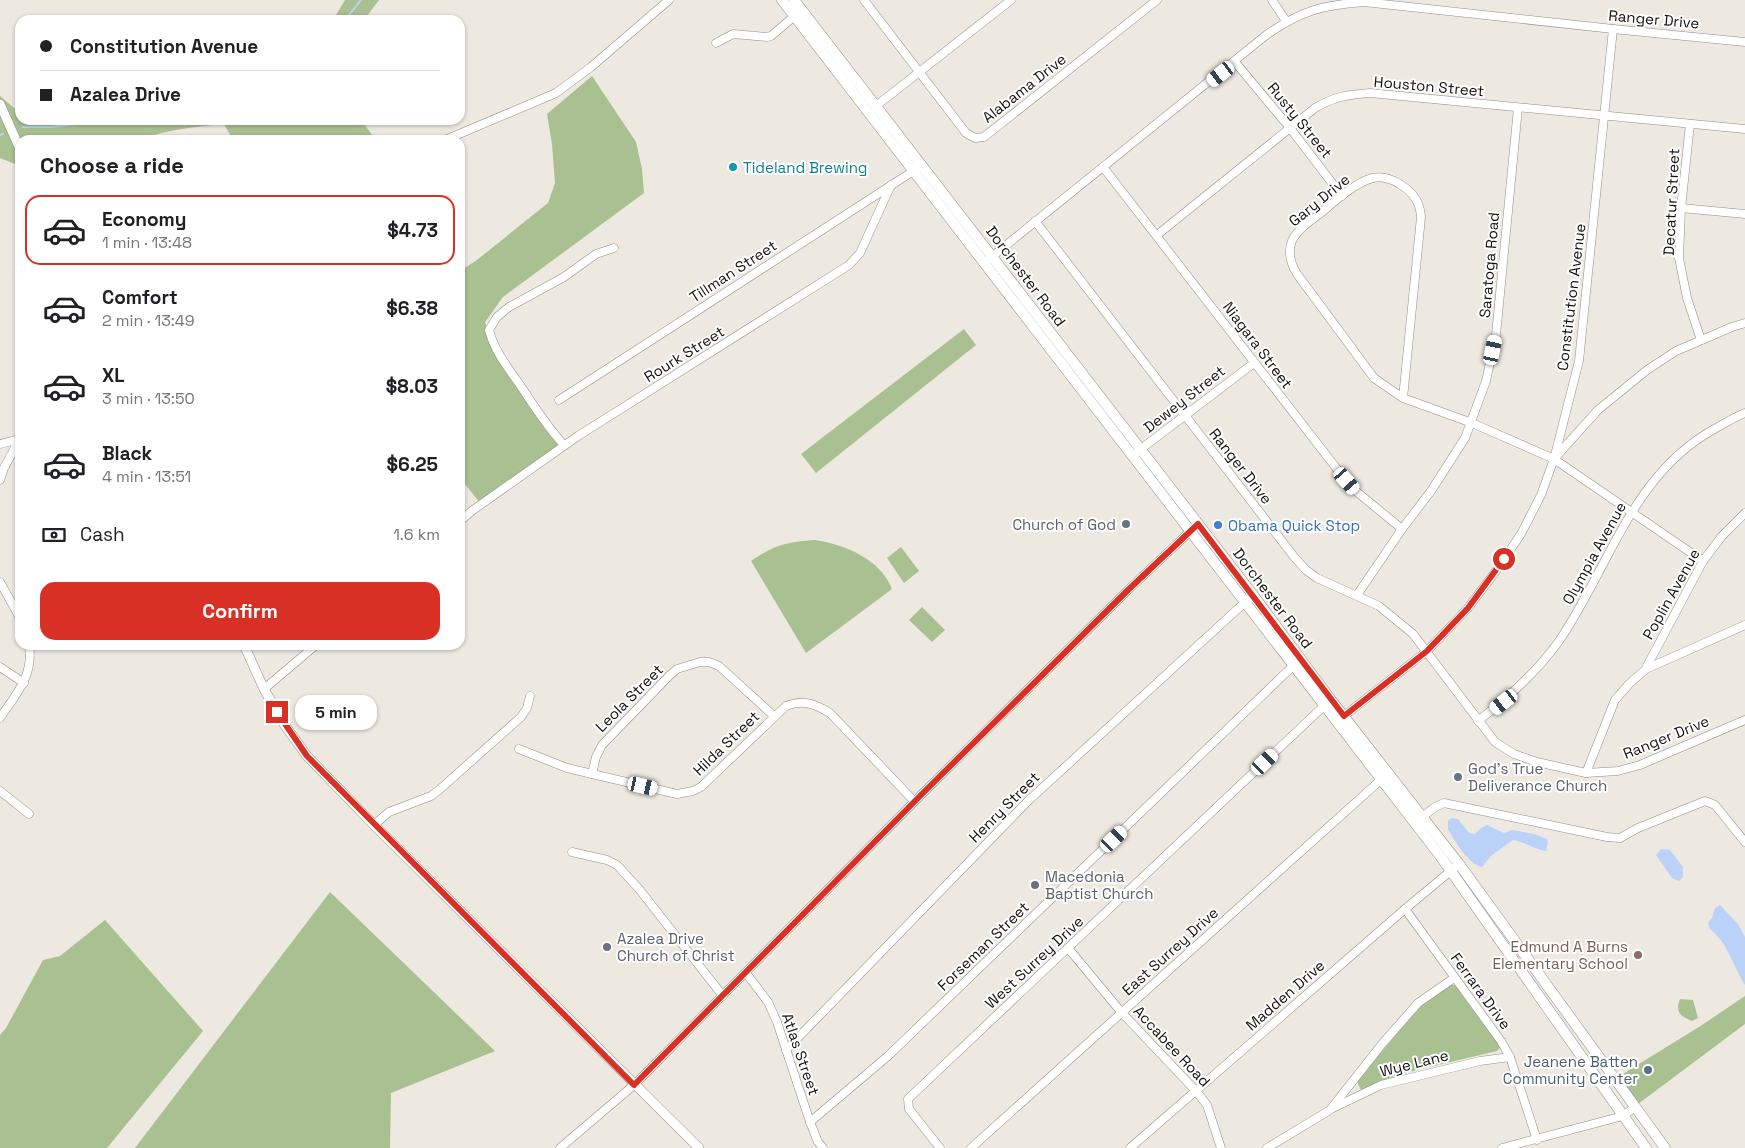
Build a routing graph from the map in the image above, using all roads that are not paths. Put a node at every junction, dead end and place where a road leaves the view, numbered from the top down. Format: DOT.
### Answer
graph roads {
  1 [pos="669,0"];
  2 [pos="782,0"];
  3 [pos="794,0"];
  4 [pos="864,0"];
  5 [pos="1011,0"];
  6 [pos="1157,0"];
  7 [pos="1272,0"];
  8 [pos="798,13"];
  9 [pos="1286,21"];
  10 [pos="1612,29"];
  11 [pos="1745,42"];
  12 [pos="716,43"];
  13 [pos="1235,62"];
  14 [pos="919,72"];
  15 [pos="0,104"];
  16 [pos="876,106"];
  17 [pos="1518,108"];
  18 [pos="1605,115"];
  19 [pos="1690,124"];
  20 [pos="1290,128"];
  21 [pos="1745,129"];
  22 [pos="457,135"];
  23 [pos="15,138"];
  24 [pos="1103,167"];
  25 [pos="917,168"];
  26 [pos="891,185"];
  27 [pos="1342,196"];
  28 [pos="1681,208"];
  29 [pos="1745,214"];
  30 [pos="1035,221"];
  31 [pos="1157,235"];
  32 [pos="614,248"];
  33 [pos="992,256"];
  34 [pos="983,264"];
  35 [pos="1745,323"];
  36 [pos="1700,340"];
  37 [pos="1254,363"];
  38 [pos="1403,398"];
  39 [pos="559,400"];
  40 [pos="1745,414"];
  41 [pos="1185,415"];
  42 [pos="1472,423"];
  43 [pos="15,441"];
  44 [pos="0,444"];
  45 [pos="564,445"];
  46 [pos="15,447"];
  47 [pos="1136,453"];
  48 [pos="1554,459"];
  49 [pos="0,480"];
  50 [pos="1632,513"];
  51 [pos="1745,513"];
  52 [pos="465,517"];
  53 [pos="1198,524"];
  54 [pos="1402,529"];
  55 [pos="1189,531"];
  56 [pos="1703,561"];
  57 [pos="0,582"];
  58 [pos="1253,595"];
  59 [pos="1357,595"];
  60 [pos="1244,602"];
  61 [pos="15,609"];
  62 [pos="1745,626"];
  63 [pos="29,650"];
  64 [pos="246,650"];
  65 [pos="310,650"];
  66 [pos="1427,651"];
  67 [pos="1296,662"];
  68 [pos="0,667"];
  69 [pos="1646,668"];
  70 [pos="24,683"];
  71 [pos="264,689"];
  72 [pos="530,696"];
  73 [pos="1327,702"];
  74 [pos="774,716"];
  75 [pos="0,718"];
  76 [pos="1340,719"];
  77 [pos="1745,720"];
  78 [pos="1478,721"];
  79 [pos="519,749"];
  80 [pos="1586,773"];
  81 [pos="592,774"];
  82 [pos="1384,777"];
  83 [pos="0,791"];
  84 [pos="914,801"];
  85 [pos="29,814"];
  86 [pos="1418,820"];
  87 [pos="374,825"];
  88 [pos="1745,826"];
  89 [pos="1737,830"];
  90 [pos="1745,842"];
  91 [pos="572,852"];
  92 [pos="1454,867"];
  93 [pos="1405,909"];
  94 [pos="1068,948"];
  95 [pos="746,973"];
  96 [pos="1454,978"];
  97 [pos="723,996"];
  98 [pos="1122,1013"];
  99 [pos="786,1050"];
  100 [pos="1510,1058"];
  101 [pos="634,1085"];
  102 [pos="1196,1091"];
  103 [pos="1634,1107"];
  104 [pos="1330,1110"];
  105 [pos="1623,1116"];
  106 [pos="810,1122"];
  107 [pos="1537,1140"];
  108 [pos="560,1148"];
  109 [pos="699,1148"];
  110 [pos="823,1148"];
  111 [pos="940,1148"];
  112 [pos="970,1148"];
  113 [pos="1130,1148"];
  114 [pos="1221,1148"];
  115 [pos="1266,1148"];
  116 [pos="1505,1148"];
  117 [pos="1646,1148"];
  118 [pos="1665,1148"];
  1 -- 22 [label="street"];
  2 -- 8 [label="main road, Dorchester Road"];
  3 -- 8 [label="main road, Dorchester Road"];
  4 -- 14 [label="street, Alabama Drive"];
  5 -- 14 [label="street"];
  6 -- 14 [label="street, Alabama Drive"];
  7 -- 9 [label="street"];
  8 -- 12 [label="street"];
  8 -- 16 [label="main road, Dorchester Road"];
  8 -- 25 [label="main road, Dorchester Road"];
  9 -- 10 [label="street, Ranger Drive"];
  9 -- 13 [label="street, Ranger Drive"];
  10 -- 11 [label="street, Ranger Drive"];
  10 -- 18 [label="street, Constitution Avenue"];
  13 -- 20 [label="street, Rusty Street"];
  13 -- 24 [label="street, Ranger Drive"];
  14 -- 16 [label="street"];
  15 -- 23 [label="street"];
  16 -- 25 [label="main road, Dorchester Road"];
  17 -- 18 [label="street, Houston Street"];
  17 -- 20 [label="street, Houston Street"];
  17 -- 42 [label="street, Saratoga Road"];
  18 -- 19 [label="street, Houston Street"];
  18 -- 48 [label="street, Constitution Avenue"];
  19 -- 21 [label="street, Houston Street"];
  19 -- 28 [label="street, Decatur Street"];
  20 -- 27 [label="street, Rusty Street"];
  20 -- 31 [label="street, Houston Street"];
  24 -- 30 [label="street, Ranger Drive"];
  24 -- 31 [label="street, Niagara Street"];
  25 -- 26 [label="street, Tillman Street"];
  25 -- 33 [label="main road, Dorchester Road"];
  25 -- 34 [label="main road, Dorchester Road"];
  26 -- 39 [label="street, Tillman Street"];
  26 -- 45 [label="street, Rourk Street"];
  27 -- 38 [label="street, Gary Drive"];
  27 -- 38 [label="street, Gary Drive"];
  28 -- 29 [label="street"];
  28 -- 36 [label="street, Decatur Street"];
  30 -- 33 [label="street, Ranger Drive"];
  30 -- 41 [label="street, Ranger Drive"];
  31 -- 37 [label="street, Niagara Street"];
  32 -- 45 [label="street"];
  33 -- 34 [label="street, Ranger Drive"];
  33 -- 47 [label="main road, Dorchester Road"];
  34 -- 47 [label="main road, Dorchester Road"];
  35 -- 36 [label="street"];
  36 -- 48 [label="street"];
  37 -- 41 [label="street, Dewey Street"];
  37 -- 54 [label="street, Niagara Street"];
  38 -- 42 [label="street, Gary Drive"];
  40 -- 50 [label="street, Olympia Avenue"];
  41 -- 47 [label="street, Dewey Street"];
  41 -- 59 [label="street, Ranger Drive"];
  42 -- 48 [label="street, Gary Drive"];
  42 -- 54 [label="street, Saratoga Road"];
  43 -- 44 [label="street"];
  45 -- 52 [label="street, Rourk Street"];
  46 -- 49 [label="street"];
  47 -- 53 [label="main road, Dorchester Road"];
  47 -- 55 [label="main road, Dorchester Road"];
  48 -- 50 [label="street, Gary Drive"];
  48 -- 66 [label="street, Constitution Avenue"];
  50 -- 56 [label="street, Gary Drive"];
  50 -- 78 [label="street, Olympia Avenue"];
  51 -- 56 [label="street, Poplin Avenue"];
  53 -- 55 [label="street"];
  53 -- 58 [label="main road, Dorchester Road"];
  54 -- 59 [label="street, Saratoga Road"];
  55 -- 60 [label="main road, Dorchester Road"];
  55 -- 84 [label="street"];
  56 -- 69 [label="street, Poplin Avenue"];
  57 -- 61 [label="street"];
  58 -- 60 [label="street, Henry Street"];
  58 -- 67 [label="main road, Dorchester Road"];
  59 -- 66 [label="street, Ranger Drive"];
  60 -- 67 [label="main road, Dorchester Road"];
  60 -- 99 [label="street, Henry Street"];
  62 -- 69 [label="street"];
  63 -- 70 [label="street"];
  64 -- 71 [label="street"];
  65 -- 71 [label="street"];
  66 -- 76 [label="street, Constitution Avenue"];
  66 -- 78 [label="street, Ranger Drive"];
  67 -- 73 [label="main road, Dorchester Road"];
  67 -- 106 [label="street, Forseman Street"];
  68 -- 70 [label="street"];
  69 -- 80 [label="street"];
  70 -- 75 [label="street"];
  71 -- 87 [label="street"];
  72 -- 87 [label="street"];
  73 -- 76 [label="main road, Dorchester Road"];
  73 -- 94 [label="street, West Surrey Drive"];
  74 -- 81 [label="street, Hilda Street"];
  74 -- 81 [label="street, Leola Street"];
  74 -- 84 [label="street, Hilda Street"];
  76 -- 82 [label="main road, Dorchester Road"];
  77 -- 80 [label="street, Ranger Drive"];
  78 -- 80 [label="street, Ranger Drive"];
  79 -- 81 [label="street, Hilda Street"];
  82 -- 86 [label="main road, Dorchester Road"];
  82 -- 98 [label="street, East Surrey Drive"];
  83 -- 85 [label="street"];
  84 -- 95 [label="street"];
  86 -- 89 [label="street"];
  86 -- 92 [label="main road, Dorchester Road"];
  87 -- 101 [label="street"];
  88 -- 89 [label="street"];
  89 -- 90 [label="street"];
  91 -- 97 [label="street"];
  92 -- 93 [label="street, Madden Drive"];
  92 -- 103 [label="main road, Dorchester Road"];
  92 -- 105 [label="main road, Dorchester Road"];
  93 -- 96 [label="street, Ferrara Drive"];
  93 -- 102 [label="street, Madden Drive"];
  94 -- 98 [label="street, Accabee Road"];
  94 -- 111 [label="street, West Surrey Drive"];
  95 -- 97 [label="street"];
  95 -- 99 [label="street, Atlas Street"];
  96 -- 100 [label="street, Ferrara Drive"];
  96 -- 104 [label="street, Wye Lane"];
  97 -- 101 [label="street"];
  98 -- 102 [label="street, Accabee Road"];
  98 -- 112 [label="street, East Surrey Drive"];
  99 -- 106 [label="street, Atlas Street"];
  100 -- 104 [label="street, Wye Lane"];
  100 -- 107 [label="street, Ferrara Drive"];
  101 -- 108 [label="street"];
  101 -- 109 [label="street"];
  102 -- 113 [label="street, Madden Drive"];
  102 -- 114 [label="street, Accabee Road"];
  103 -- 105 [label="street"];
  103 -- 118 [label="main road, Dorchester Road"];
  104 -- 115 [label="street, Wye Lane"];
  105 -- 107 [label="street"];
  105 -- 117 [label="main road, Dorchester Road"];
  106 -- 110 [label="street, Atlas Street"];
  107 -- 116 [label="street"];
}
